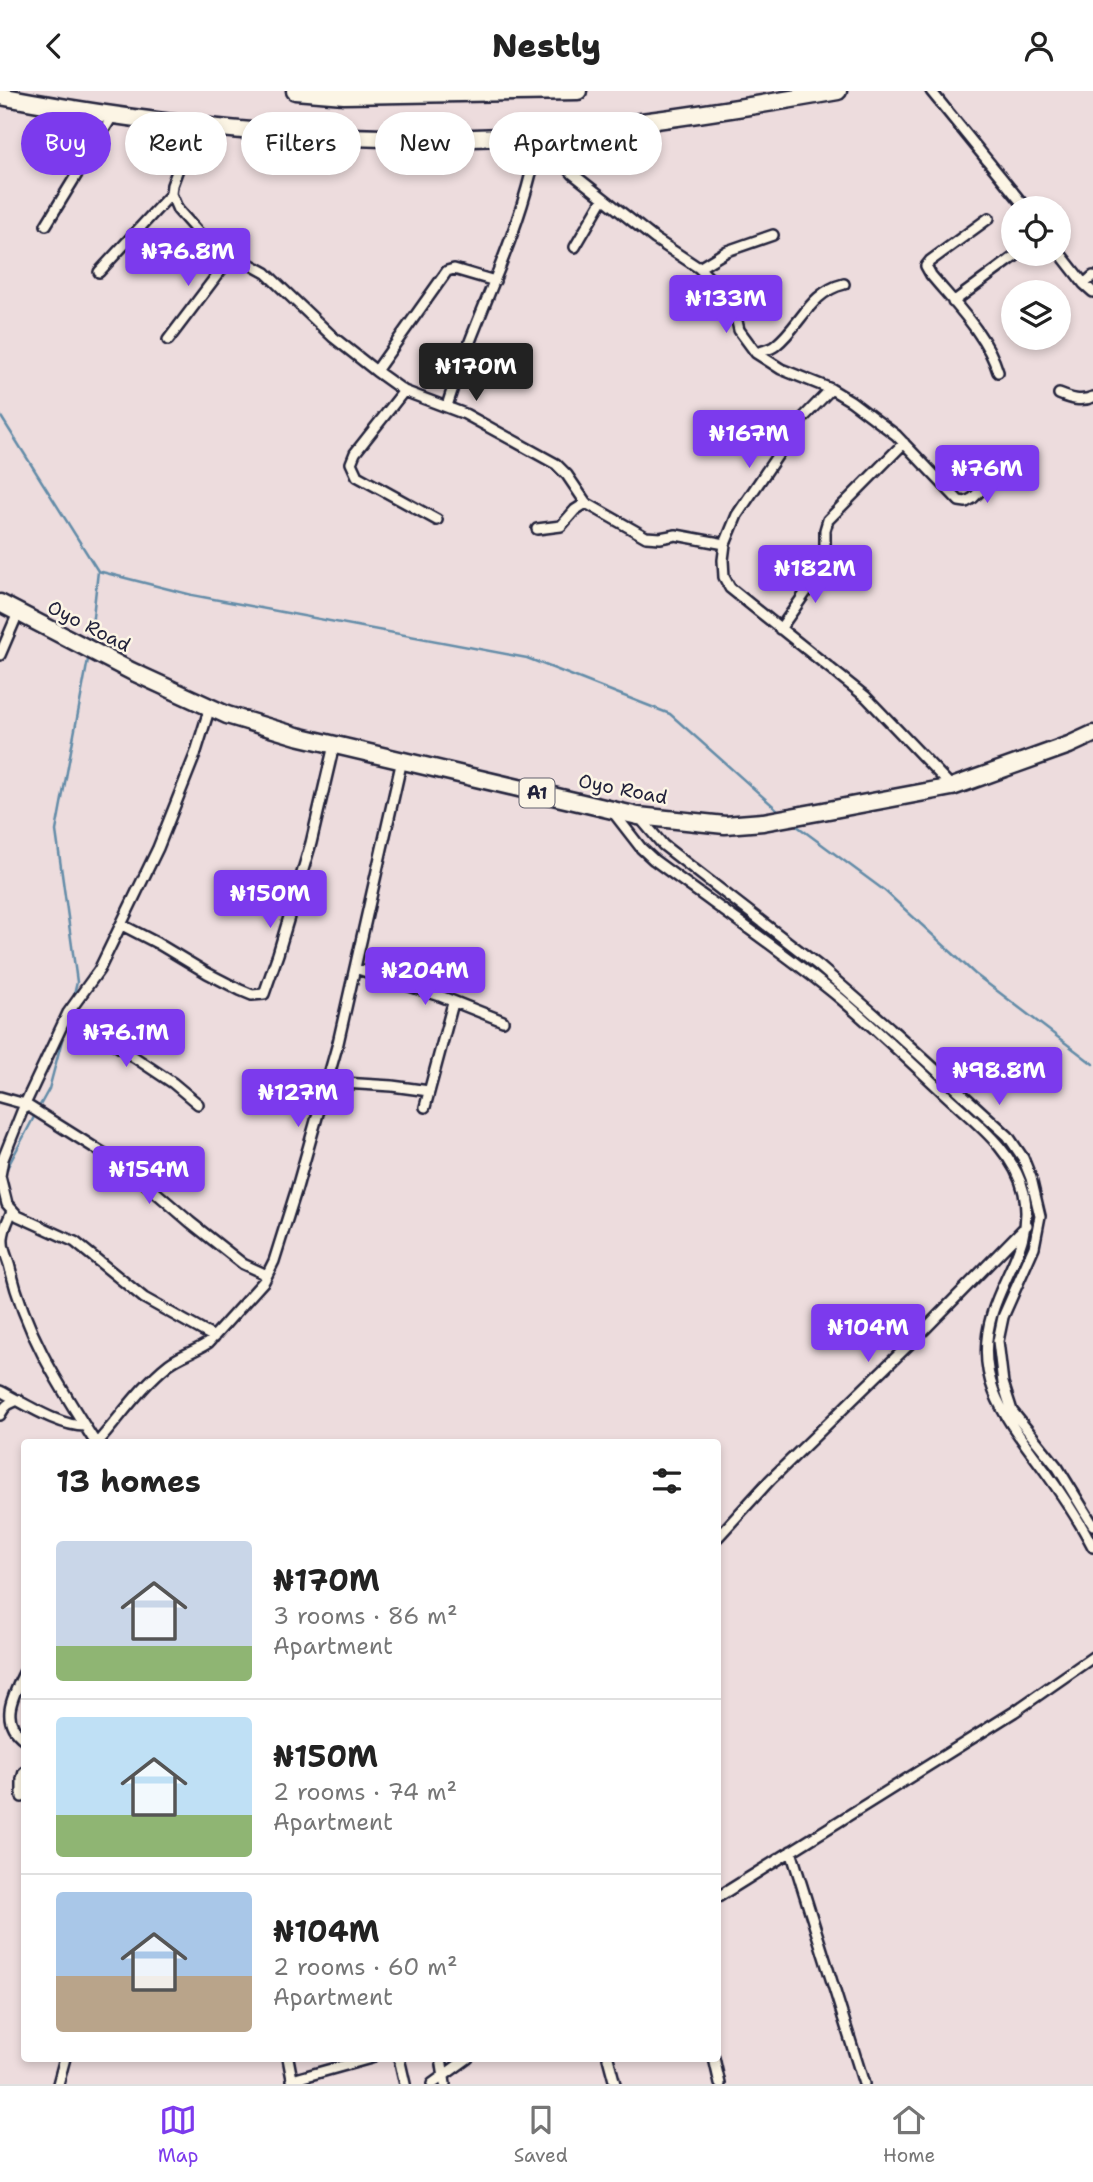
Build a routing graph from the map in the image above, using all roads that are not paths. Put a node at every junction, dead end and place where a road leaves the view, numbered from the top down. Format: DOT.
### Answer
graph roads {
  1 [pos="295,91"];
  2 [pos="578,91"];
  3 [pos="838,91"];
  4 [pos="931,91"];
  5 [pos="0,96"];
  6 [pos="113,115"];
  7 [pos="125,116"];
  8 [pos="662,122"];
  9 [pos="227,128"];
  10 [pos="489,139"];
  11 [pos="176,175"];
  12 [pos="530,175"];
  13 [pos="575,175"];
  14 [pos="171,194"];
  15 [pos="1016,196"];
  16 [pos="603,199"];
  17 [pos="989,218"];
  18 [pos="46,225"];
  19 [pos="773,235"];
  20 [pos="575,247"];
  21 [pos="233,254"];
  22 [pos="1002,266"];
  23 [pos="1070,266"];
  24 [pos="699,268"];
  25 [pos="99,272"];
  26 [pos="1093,276"];
  27 [pos="495,281"];
  28 [pos="844,284"];
  29 [pos="1084,284"];
  30 [pos="1093,292"];
  31 [pos="953,302"];
  32 [pos="168,340"];
  33 [pos="755,353"];
  34 [pos="376,371"];
  35 [pos="998,372"];
  36 [pos="831,389"];
  37 [pos="404,391"];
  38 [pos="1059,394"];
  39 [pos="1093,397"];
  40 [pos="447,406"];
  41 [pos="904,443"];
  42 [pos="1016,463"];
  43 [pos="586,503"];
  44 [pos="437,520"];
  45 [pos="537,529"];
  46 [pos="725,544"];
  47 [pos="0,603"];
  48 [pos="18,613"];
  49 [pos="780,629"];
  50 [pos="0,655"];
  51 [pos="210,707"];
  52 [pos="1093,734"];
  53 [pos="334,745"];
  54 [pos="402,760"];
  55 [pos="952,787"];
  56 [pos="612,811"];
  57 [pos="639,816"];
  58 [pos="122,925"];
  59 [pos="355,968"];
  60 [pos="453,1003"];
  61 [pos="68,1013"];
  62 [pos="503,1021"];
  63 [pos="327,1082"];
  64 [pos="429,1091"];
  65 [pos="0,1097"];
  66 [pos="198,1104"];
  67 [pos="29,1106"];
  68 [pos="425,1107"];
  69 [pos="12,1211"];
  70 [pos="1040,1216"];
  71 [pos="1026,1225"];
  72 [pos="267,1275"];
  73 [pos="214,1337"];
  74 [pos="0,1391"];
  75 [pos="19,1400"];
  76 [pos="0,1415"];
  77 [pos="85,1426"];
  78 [pos="95,1439"];
  79 [pos="100,1439"];
  80 [pos="1093,1525"];
  81 [pos="721,1534"];
  82 [pos="1093,1547"];
  83 [pos="1093,1657"];
  84 [pos="21,1679"];
  85 [pos="21,1738"];
  86 [pos="791,1851"];
  87 [pos="721,1895"];
  88 [pos="64,2062"];
  89 [pos="289,2062"];
  90 [pos="358,2062"];
  91 [pos="400,2062"];
  92 [pos="442,2062"];
  93 [pos="461,2062"];
  94 [pos="609,2062"];
  95 [pos="715,2062"];
  96 [pos="443,2074"];
  97 [pos="292,2082"];
  98 [pos="58,2084"];
  99 [pos="405,2084"];
  100 [pos="432,2084"];
  101 [pos="446,2084"];
  102 [pos="615,2084"];
  103 [pos="720,2084"];
  104 [pos="864,2084"];
  1 -- 2 [label="highway"];
  3 -- 8 [label="highway"];
  4 -- 15 [label="street"];
  5 -- 6 [label="highway"];
  6 -- 7 [label="highway"];
  6 -- 18 [label="street"];
  9 -- 10 [label="highway"];
  11 -- 14 [label="street"];
  12 -- 27 [label="street"];
  13 -- 16 [label="street"];
  14 -- 21 [label="street"];
  14 -- 25 [label="street"];
  16 -- 20 [label="street"];
  16 -- 24 [label="street"];
  17 -- 31 [label="street"];
  19 -- 24 [label="street"];
  21 -- 32 [label="street"];
  21 -- 34 [label="street"];
  22 -- 31 [label="street"];
  23 -- 29 [label="street"];
  24 -- 33 [label="street"];
  26 -- 29 [label="street"];
  27 -- 34 [label="street"];
  27 -- 40 [label="street"];
  28 -- 33 [label="street"];
  29 -- 30 [label="street"];
  31 -- 35 [label="street"];
  33 -- 36 [label="street"];
  34 -- 37 [label="street"];
  36 -- 41 [label="street"];
  36 -- 46 [label="street"];
  37 -- 40 [label="street"];
  37 -- 44 [label="street"];
  38 -- 39 [label="street"];
  40 -- 43 [label="street"];
  41 -- 42 [label="street"];
  41 -- 49 [label="street"];
  43 -- 45 [label="street"];
  43 -- 46 [label="street"];
  46 -- 49 [label="street"];
  47 -- 48 [label="highway, Oyo Road / A1"];
  48 -- 50 [label="street"];
  48 -- 51 [label="highway, Oyo Road / A1"];
  49 -- 55 [label="street"];
  51 -- 53 [label="highway, Oyo Road / A1"];
  51 -- 58 [label="street"];
  52 -- 55 [label="highway, Oyo Road / A1"];
  53 -- 54 [label="highway, Oyo Road / A1"];
  53 -- 58 [label="street"];
  54 -- 56 [label="highway, Oyo Road / A1"];
  54 -- 59 [label="street"];
  55 -- 57 [label="highway, Oyo Road / A1"];
  56 -- 57 [label="highway, Oyo Road / A1"];
  56 -- 71 [label="street"];
  57 -- 70 [label="street"];
  58 -- 61 [label="street"];
  59 -- 60 [label="street"];
  59 -- 63 [label="street"];
  60 -- 62 [label="street"];
  60 -- 64 [label="street"];
  61 -- 66 [label="street"];
  61 -- 67 [label="street"];
  63 -- 64 [label="street"];
  63 -- 72 [label="street"];
  64 -- 68 [label="street"];
  65 -- 67 [label="street"];
  67 -- 69 [label="street"];
  67 -- 72 [label="street"];
  69 -- 73 [label="street"];
  69 -- 77 [label="street"];
  70 -- 71 [label="street"];
  70 -- 80 [label="street"];
  71 -- 81 [label="street"];
  71 -- 82 [label="street"];
  72 -- 73 [label="street"];
  73 -- 79 [label="street"];
  74 -- 75 [label="street"];
  75 -- 76 [label="street"];
  75 -- 77 [label="street"];
  77 -- 78 [label="street"];
  83 -- 86 [label="street"];
  84 -- 85 [label="street"];
  86 -- 87 [label="street"];
  86 -- 104 [label="street"];
  88 -- 98 [label="street"];
  89 -- 97 [label="street"];
  90 -- 97 [label="street"];
  91 -- 99 [label="street"];
  92 -- 96 [label="street"];
  93 -- 96 [label="street"];
  94 -- 102 [label="street"];
  95 -- 103 [label="street"];
  96 -- 100 [label="street"];
  96 -- 101 [label="street"];
}
